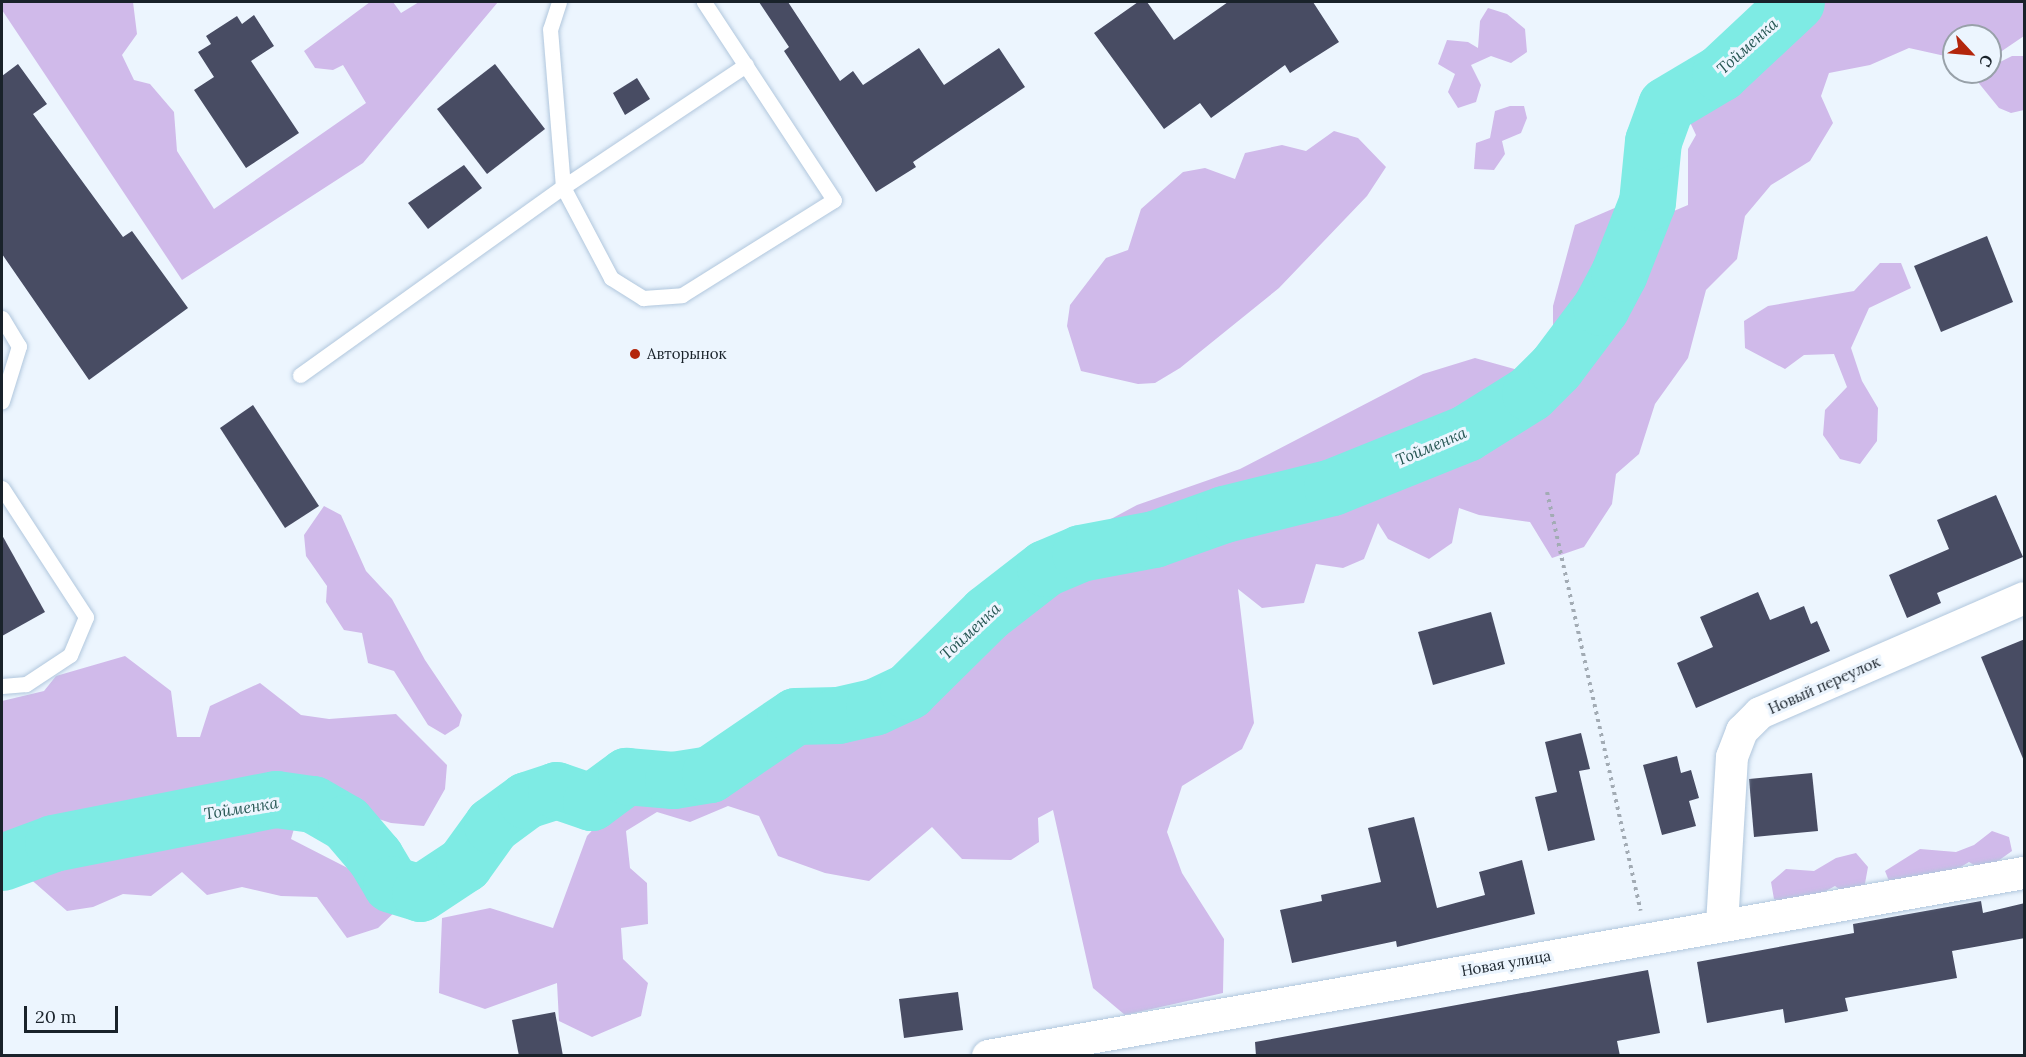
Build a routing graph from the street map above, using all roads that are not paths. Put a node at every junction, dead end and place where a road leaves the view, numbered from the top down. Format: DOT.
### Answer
graph roads {
  1 [pos="559,2"];
  2 [pos="704,2"];
  3 [pos="746,65"];
  4 [pos="563,187"];
  5 [pos="2,318"];
  6 [pos="300,375"];
  7 [pos="2,402"];
  8 [pos="2,488"];
  9 [pos="2025,598"];
  10 [pos="2,686"];
  11 [pos="2025,873"];
  12 [pos="1722,925"];
  13 [pos="988,1056"];
  1 -- 4 [label="lane"];
  2 -- 3 [label="lane"];
  3 -- 4 [label="lane"];
  3 -- 4 [label="lane"];
  4 -- 6 [label="lane"];
  5 -- 7 [label="lane"];
  8 -- 10 [label="lane"];
  9 -- 12 [label="street, Новый переулок"];
  11 -- 12 [label="street, Новая улица"];
  12 -- 13 [label="street, Новая улица"];
}
